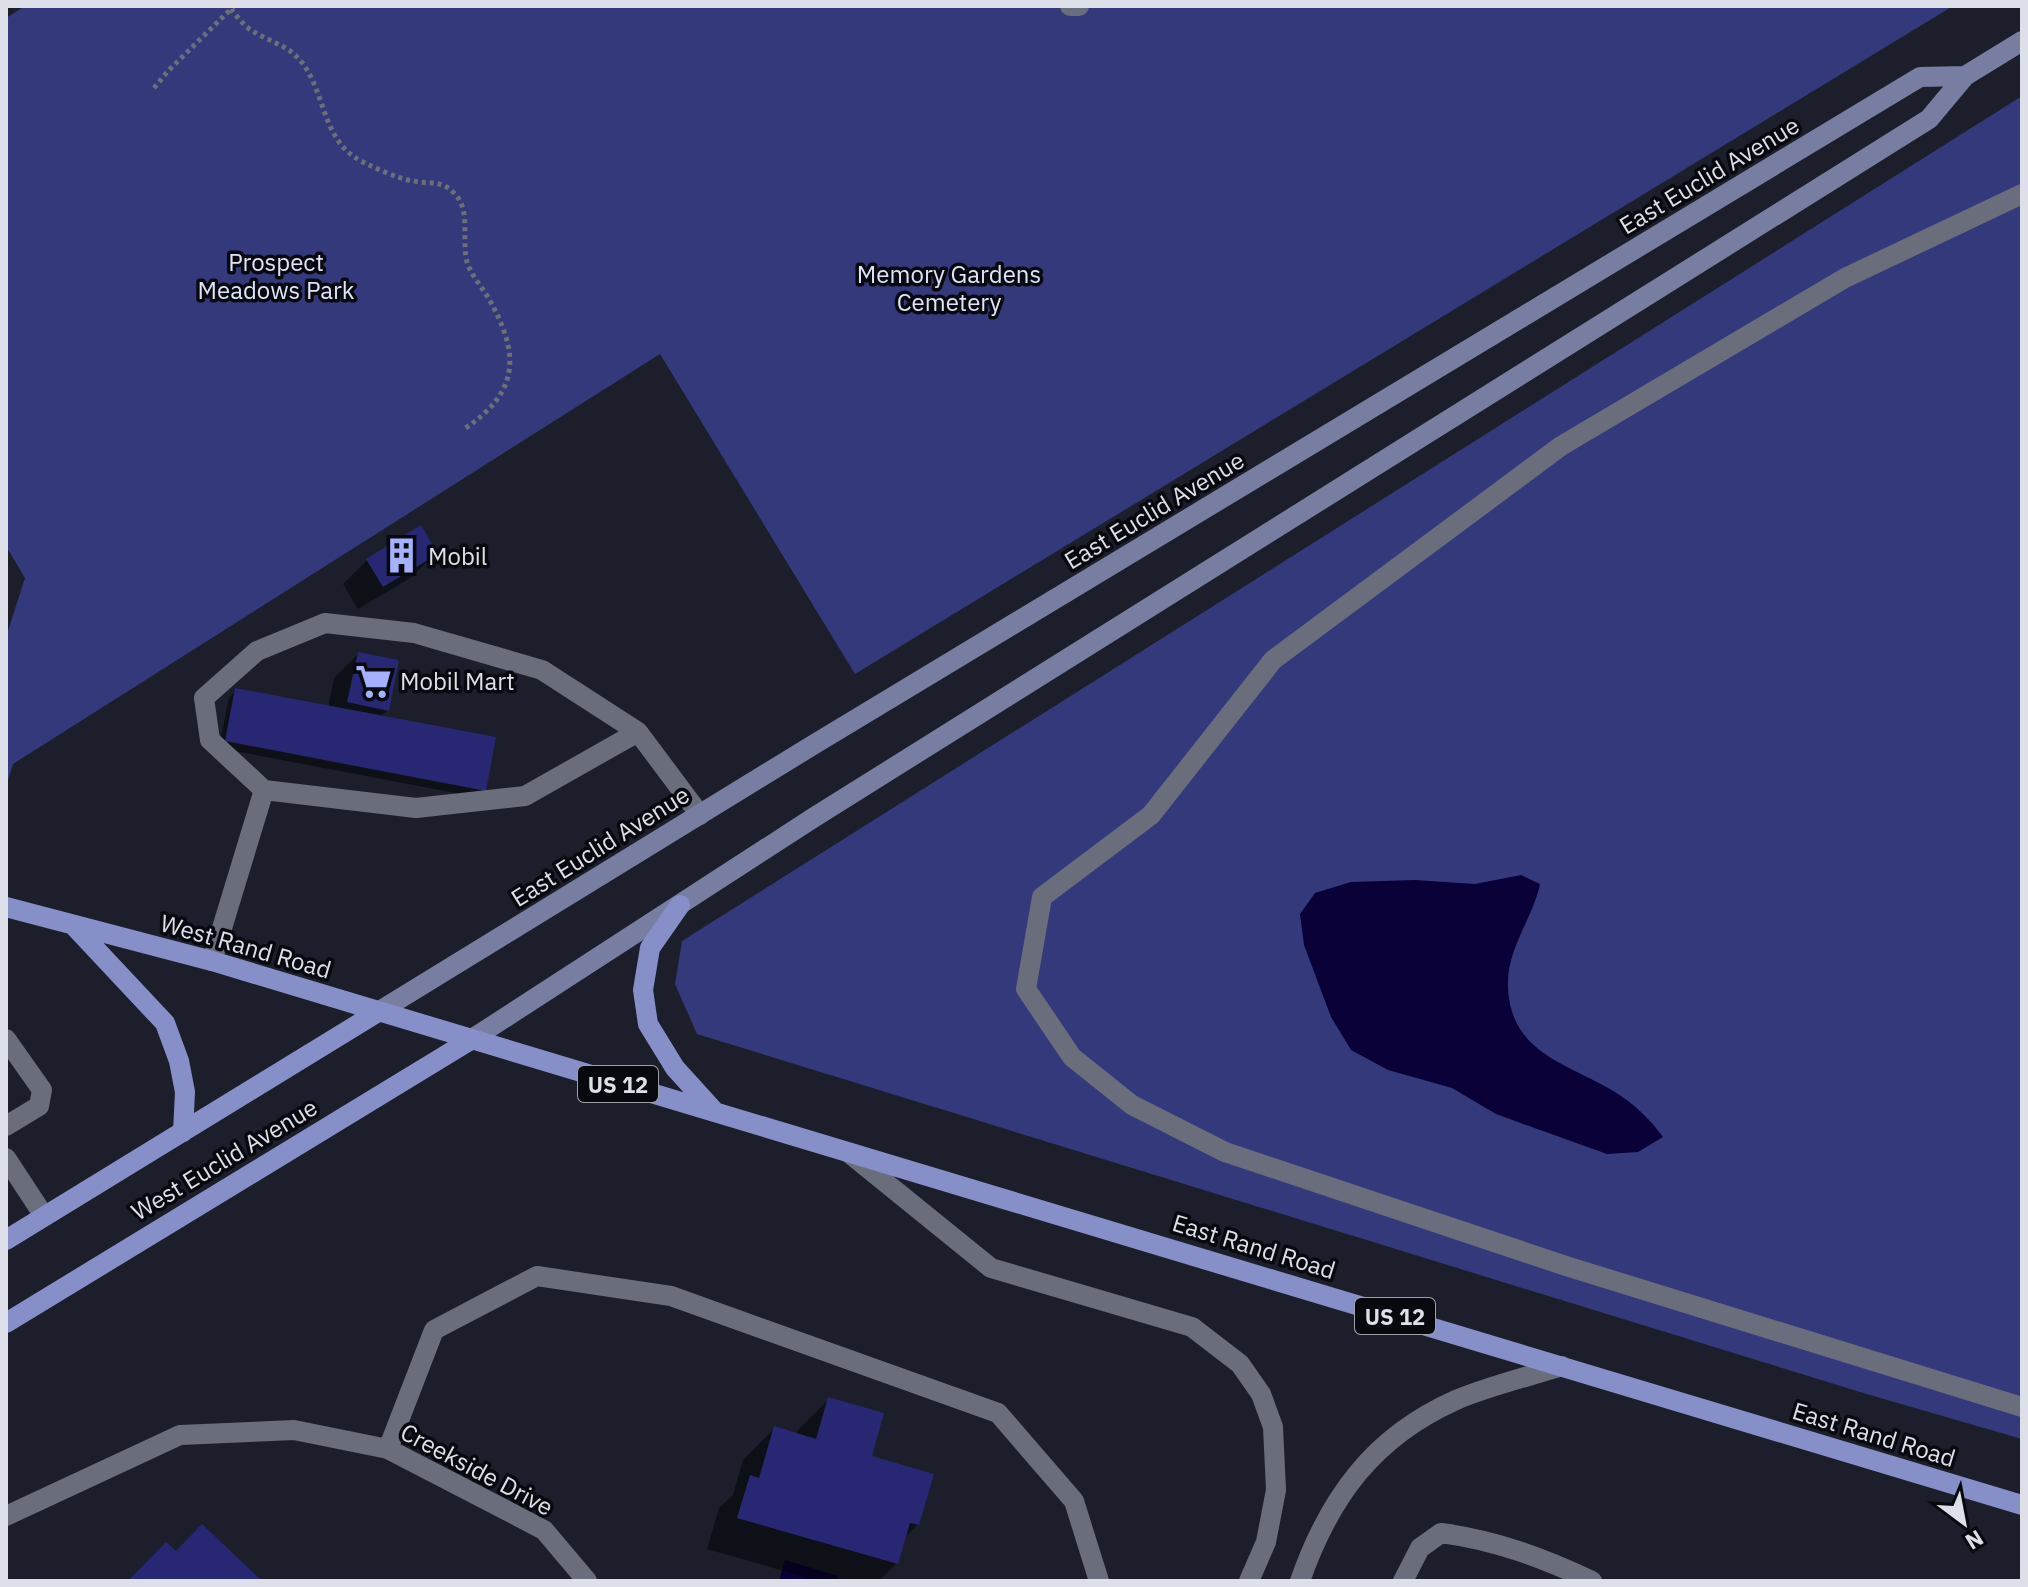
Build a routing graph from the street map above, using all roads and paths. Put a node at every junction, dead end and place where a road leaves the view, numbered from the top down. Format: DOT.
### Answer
graph roads {
  1 [pos="1070,6"];
  2 [pos="1079,6"];
  3 [pos="232,7"];
  4 [pos="2022,41"];
  5 [pos="1965,76"];
  6 [pos="154,88"];
  7 [pos="2022,194"];
  8 [pos="464,429"];
  9 [pos="638,732"];
  10 [pos="264,790"];
  11 [pos="700,815"];
  12 [pos="680,905"];
  13 [pos="6,907"];
  14 [pos="74,926"];
  15 [pos="212,961"];
  16 [pos="378,1012"];
  17 [pos="6,1039"];
  18 [pos="469,1041"];
  19 [pos="715,1112"];
  20 [pos="6,1126"];
  21 [pos="183,1132"];
  22 [pos="846,1150"];
  23 [pos="6,1158"];
  24 [pos="44,1216"];
  25 [pos="6,1240"];
  26 [pos="6,1323"];
  27 [pos="1562,1366"];
  28 [pos="2022,1407"];
  29 [pos="388,1449"];
  30 [pos="2022,1505"];
  31 [pos="6,1516"];
  32 [pos="587,1581"];
  33 [pos="1099,1581"];
  34 [pos="1249,1581"];
  35 [pos="1300,1581"];
  36 [pos="1403,1581"];
  37 [pos="1592,1581"];
  1 -- 2 [label="street"];
  3 -- 6 [label="path"];
  3 -- 8 [label="path"];
  4 -- 5 [label="main road"];
  5 -- 11 [label="main road, East Euclid Avenue"];
  5 -- 12 [label="main road"];
  7 -- 28 [label="street"];
  9 -- 10 [label="street"];
  9 -- 10 [label="street"];
  9 -- 11 [label="street"];
  10 -- 15 [label="street"];
  11 -- 16 [label="main road, East Euclid Avenue"];
  12 -- 18 [label="main road"];
  12 -- 19 [label="main road"];
  13 -- 14 [label="main road, West Rand Road / US 12"];
  14 -- 15 [label="main road, West Rand Road / US 12"];
  14 -- 21 [label="main road"];
  15 -- 16 [label="main road, West Rand Road / US 12"];
  16 -- 18 [label="main road, West Rand Road / US 12"];
  16 -- 21 [label="main road, West Euclid Avenue"];
  17 -- 20 [label="street"];
  18 -- 19 [label="main road, East Rand Road / US 12"];
  18 -- 26 [label="main road, West Euclid Avenue"];
  19 -- 22 [label="main road, East Rand Road / US 12"];
  21 -- 24 [label="main road, West Euclid Avenue"];
  22 -- 27 [label="main road, East Rand Road / US 12"];
  22 -- 34 [label="street"];
  23 -- 24 [label="street"];
  24 -- 25 [label="main road, West Euclid Avenue"];
  27 -- 30 [label="main road, East Rand Road / US 12"];
  27 -- 35 [label="street"];
  29 -- 31 [label="street, Creekside Drive"];
  29 -- 32 [label="street, Creekside Drive"];
  29 -- 33 [label="street"];
  36 -- 37 [label="street"];
}
